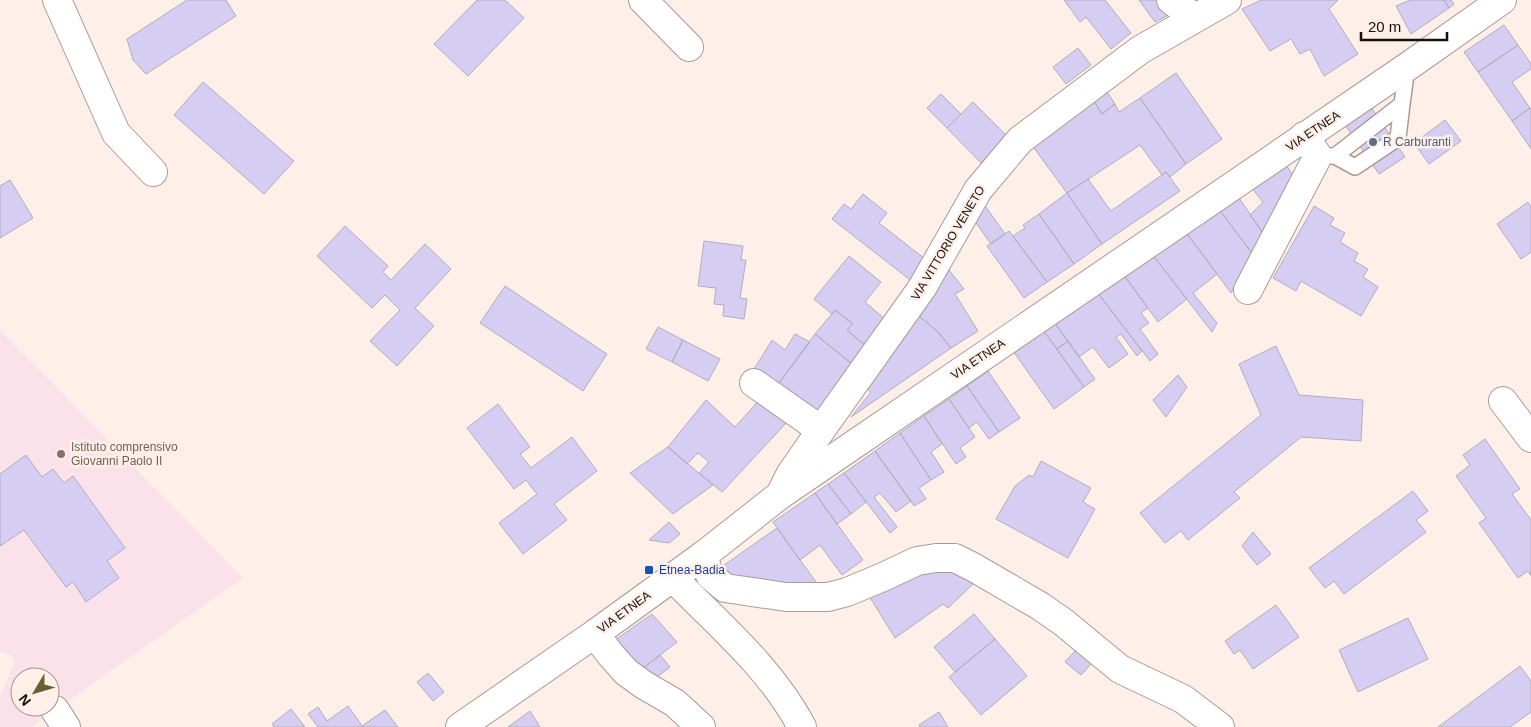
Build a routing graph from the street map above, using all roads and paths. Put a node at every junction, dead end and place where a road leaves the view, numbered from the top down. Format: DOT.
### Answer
graph roads {
  1 [pos="57,0"];
  2 [pos="643,0"];
  3 [pos="1171,0"];
  4 [pos="1227,0"];
  5 [pos="1502,0"];
  6 [pos="1194,18"];
  7 [pos="689,47"];
  8 [pos="1407,67"];
  9 [pos="1402,104"];
  10 [pos="1319,150"];
  11 [pos="153,172"];
  12 [pos="1248,290"];
  13 [pos="754,383"];
  14 [pos="1503,401"];
  15 [pos="821,430"];
  16 [pos="1531,438"];
  17 [pos="780,495"];
  18 [pos="705,554"];
  19 [pos="672,577"];
  20 [pos="725,588"];
  21 [pos="716,619"];
  22 [pos="596,632"];
  23 [pos="460,727"];
  24 [pos="701,727"];
  25 [pos="802,727"];
  26 [pos="1220,727"];
  1 -- 11 [label="street"];
  2 -- 7 [label="street"];
  3 -- 6 [label="street"];
  4 -- 6 [label="street, VIA VITTORIO VENETO"];
  5 -- 8 [label="street, VIA ETNEA"];
  6 -- 15 [label="street, VIA VITTORIO VENETO"];
  8 -- 9 [label="lane"];
  8 -- 10 [label="street, VIA ETNEA"];
  9 -- 10 [label="lane"];
  9 -- 10 [label="lane"];
  10 -- 12 [label="street"];
  10 -- 17 [label="street, VIA ETNEA"];
  13 -- 15 [label="street"];
  14 -- 16 [label="street"];
  15 -- 17 [label="street, VIA VITTORIO VENETO"];
  17 -- 18 [label="street, VIA ETNEA"];
  18 -- 19 [label="street, VIA ETNEA"];
  18 -- 20 [label="street"];
  19 -- 21 [label="street"];
  19 -- 22 [label="street, VIA ETNEA"];
  20 -- 21 [label="street"];
  20 -- 26 [label="street"];
  21 -- 25 [label="street"];
  22 -- 23 [label="street, VIA ETNEA"];
  22 -- 24 [label="street"];
}
